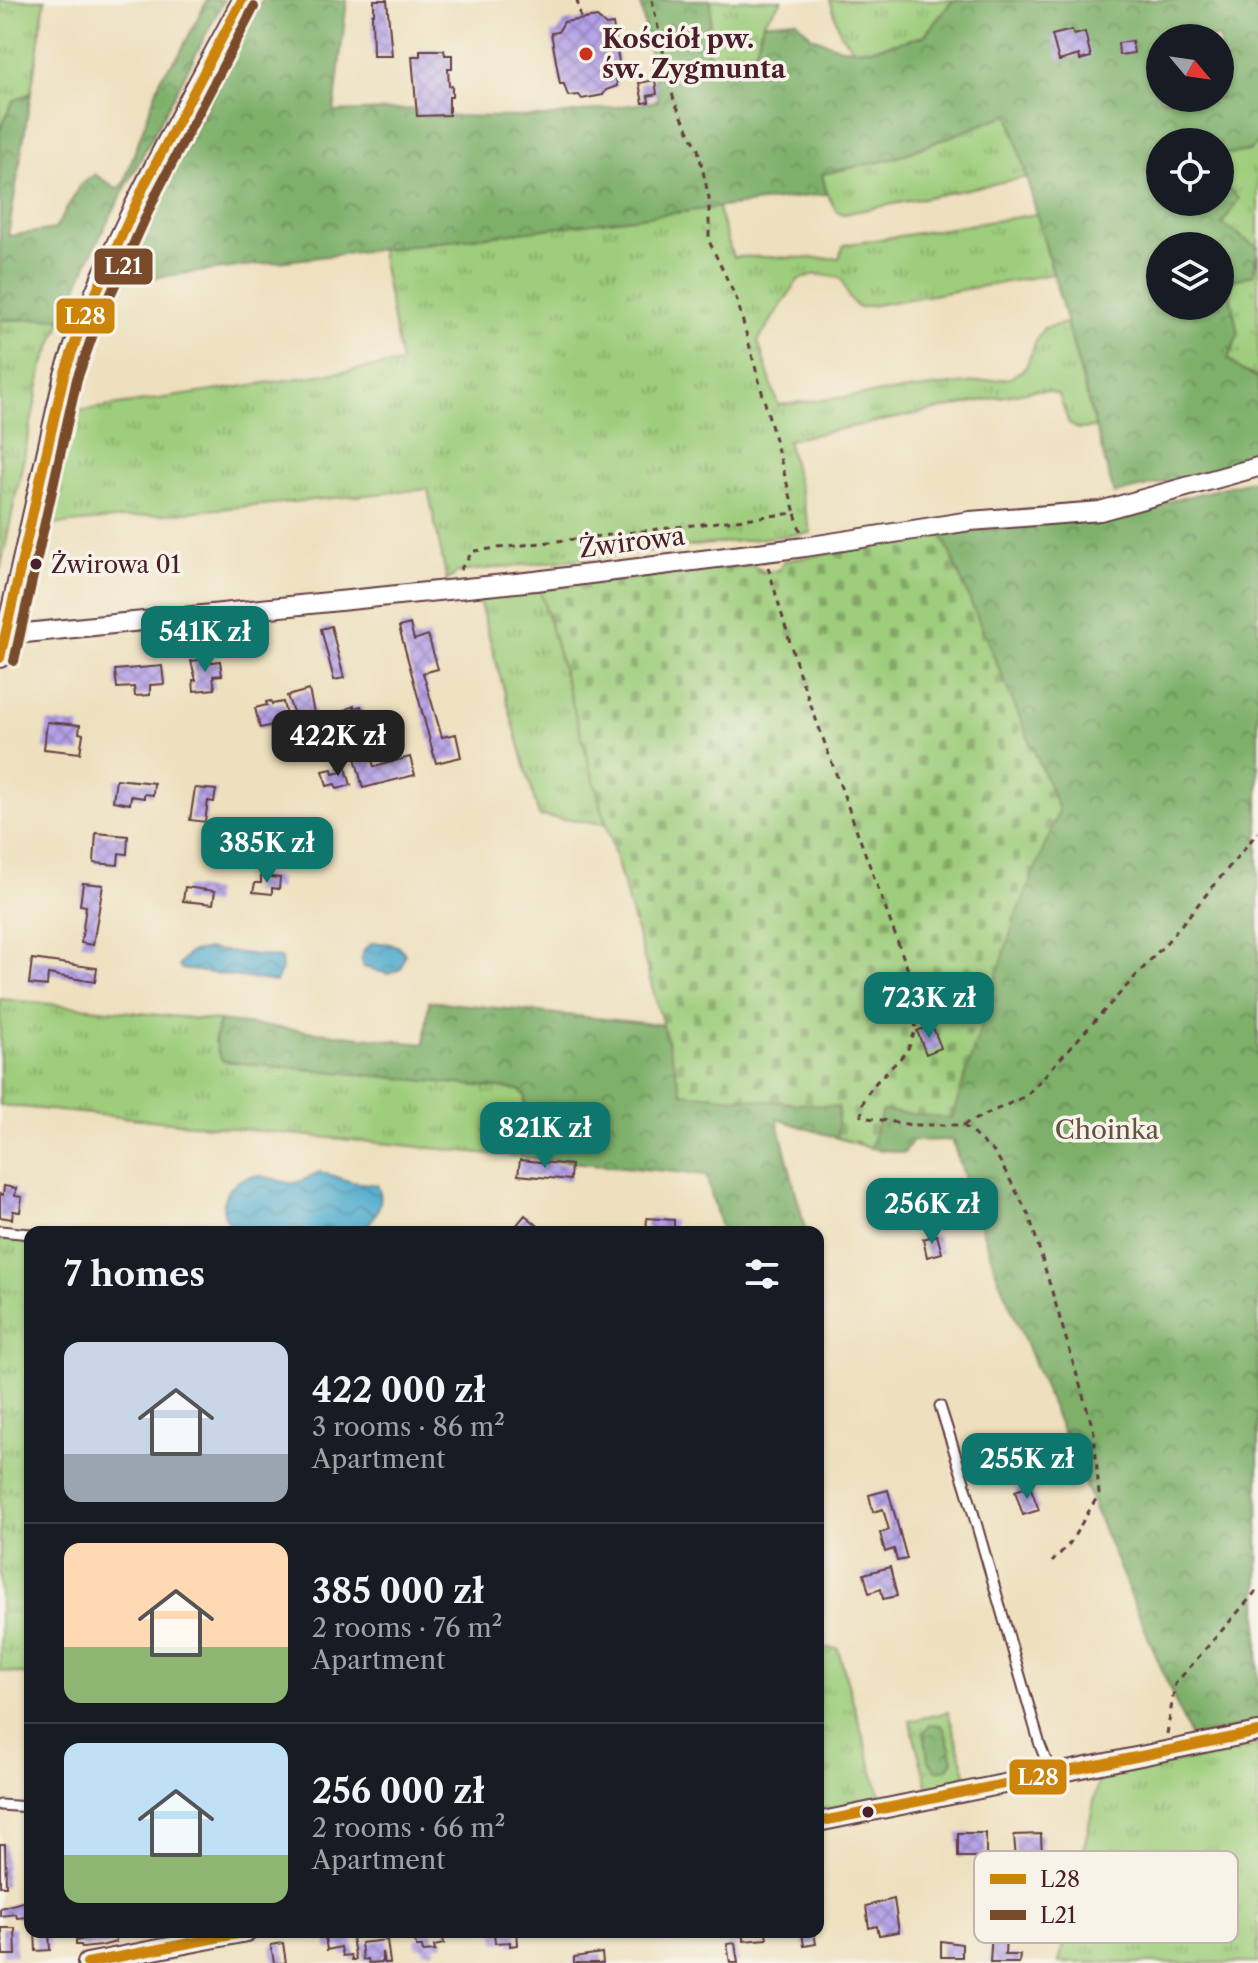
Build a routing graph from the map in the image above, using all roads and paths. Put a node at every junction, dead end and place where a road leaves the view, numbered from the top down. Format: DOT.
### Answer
graph roads {
  1 [pos="242,0"];
  2 [pos="577,0"];
  3 [pos="652,0"];
  4 [pos="581,20"];
  5 [pos="1258,467"];
  6 [pos="795,513"];
  7 [pos="805,547"];
  8 [pos="763,552"];
  9 [pos="446,590"];
  10 [pos="6,635"];
  11 [pos="0,658"];
  12 [pos="1258,832"];
  13 [pos="963,1125"];
  14 [pos="0,1231"];
  15 [pos="24,1233"];
  16 [pos="940,1406"];
  17 [pos="1052,1562"];
  18 [pos="1258,1589"];
  19 [pos="1258,1732"];
  20 [pos="1165,1750"];
  21 [pos="1051,1773"];
  22 [pos="0,1805"];
  23 [pos="24,1807"];
  24 [pos="824,1821"];
  25 [pos="216,1938"];
  26 [pos="87,1963"];
  1 -- 10 [label="street"];
  2 -- 4 [label="path"];
  3 -- 6 [label="path"];
  5 -- 7 [label="street, Żwirowa"];
  6 -- 7 [label="path"];
  6 -- 9 [label="path"];
  7 -- 8 [label="street, Żwirowa"];
  8 -- 9 [label="street, Żwirowa"];
  8 -- 13 [label="path"];
  9 -- 10 [label="street, Żwirowa"];
  10 -- 11 [label="street"];
  12 -- 13 [label="path"];
  13 -- 17 [label="path"];
  14 -- 15 [label="lane"];
  16 -- 21 [label="lane"];
  18 -- 20 [label="path"];
  19 -- 20 [label="street"];
  20 -- 21 [label="street"];
  21 -- 24 [label="street"];
  22 -- 23 [label="lane"];
  25 -- 26 [label="street"];
}
